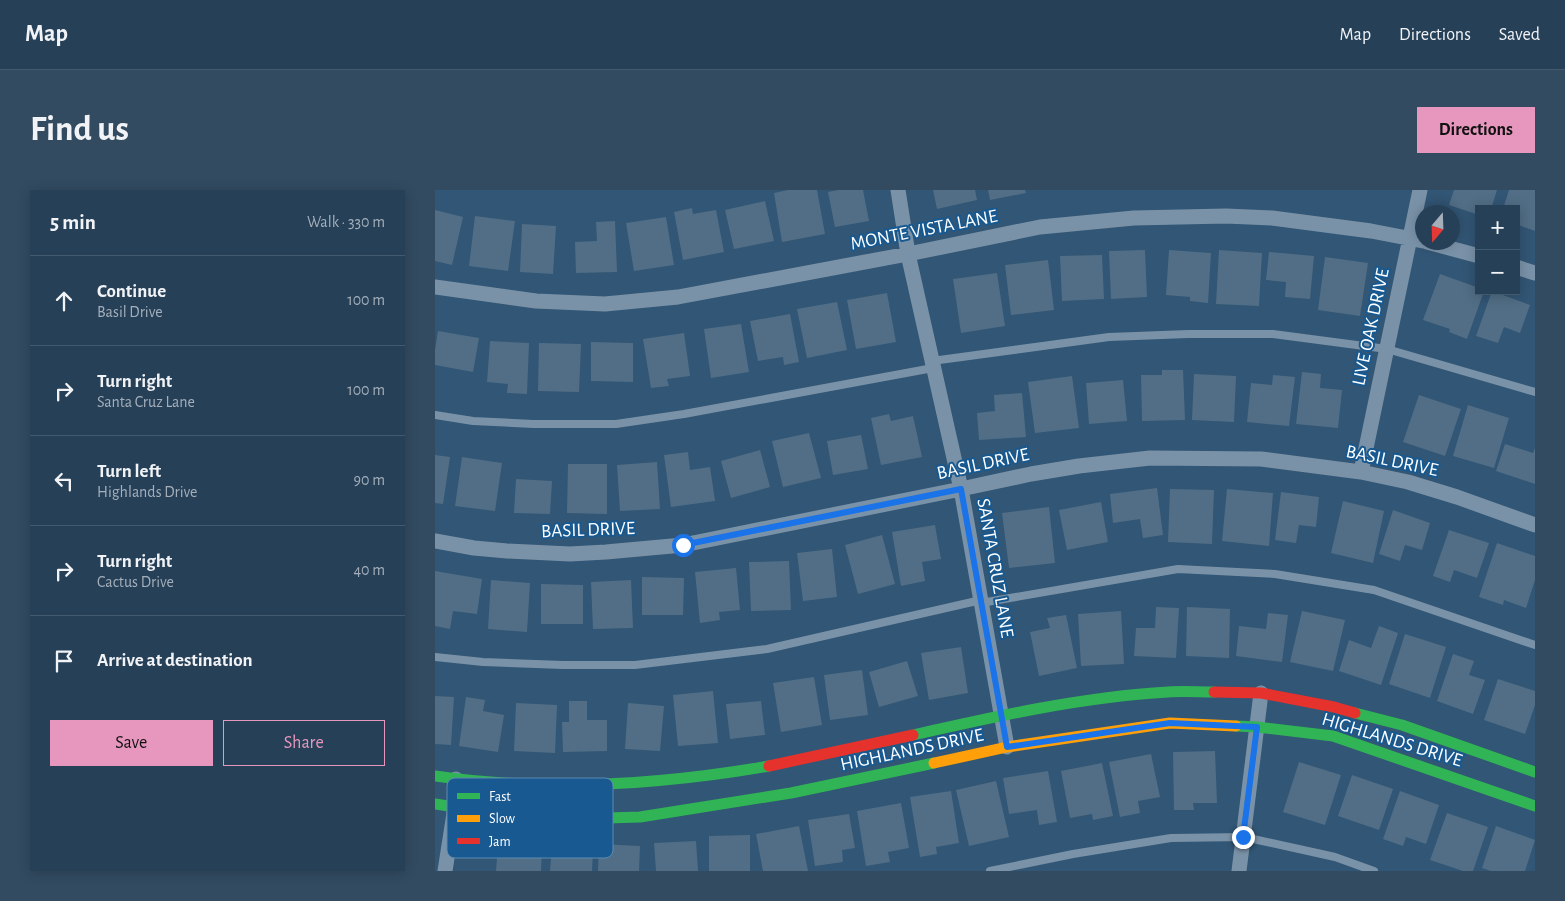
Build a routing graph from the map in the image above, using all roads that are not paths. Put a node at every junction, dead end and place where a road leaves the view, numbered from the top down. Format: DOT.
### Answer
graph roads {
  1 [pos="898,190"];
  2 [pos="1419,190"];
  3 [pos="1418,205"];
  4 [pos="1415,240"];
  5 [pos="1415,244"];
  6 [pos="1457,250"];
  7 [pos="908,254"];
  8 [pos="1475,255"];
  9 [pos="1520,268"];
  10 [pos="1535,273"];
  11 [pos="435,287"];
  12 [pos="1387,349"];
  13 [pos="933,365"];
  14 [pos="1535,392"];
  15 [pos="435,415"];
  16 [pos="1361,472"];
  17 [pos="961,489"];
  18 [pos="1535,525"];
  19 [pos="435,541"];
  20 [pos="981,602"];
  21 [pos="1535,645"];
  22 [pos="435,657"];
  23 [pos="1261,694"];
  24 [pos="1001,715"];
  25 [pos="1257,727"];
  26 [pos="1007,747"];
  27 [pos="1535,772"];
  28 [pos="435,776"];
  29 [pos="449,778"];
  30 [pos="613,783"];
  31 [pos="1535,806"];
  32 [pos="613,817"];
  33 [pos="1243,837"];
  34 [pos="447,858"];
  35 [pos="445,871"];
  36 [pos="990,871"];
  37 [pos="1239,871"];
  38 [pos="1374,871"];
  1 -- 7 [label="street, SANTA CRUZ LANE"];
  2 -- 3 [label="street, LIVE OAK DRIVE"];
  4 -- 7 [label="street, MONTE VISTA LANE"];
  5 -- 12 [label="street, LIVE OAK DRIVE"];
  6 -- 8 [label="street"];
  7 -- 11 [label="street, MONTE VISTA LANE"];
  7 -- 13 [label="street, SANTA CRUZ LANE"];
  9 -- 10 [label="street"];
  12 -- 13 [label="lane"];
  12 -- 14 [label="lane"];
  12 -- 16 [label="street, LIVE OAK DRIVE"];
  13 -- 15 [label="lane"];
  13 -- 17 [label="street, SANTA CRUZ LANE"];
  16 -- 17 [label="street, BASIL DRIVE"];
  16 -- 18 [label="street, BASIL DRIVE"];
  17 -- 19 [label="street, BASIL DRIVE"];
  17 -- 20 [label="street, SANTA CRUZ LANE"];
  20 -- 21 [label="lane"];
  20 -- 22 [label="lane"];
  20 -- 24 [label="street, SANTA CRUZ LANE"];
  23 -- 24 [label="street, HIGHLANDS DRIVE"];
  23 -- 25 [label="street"];
  23 -- 27 [label="street, HIGHLANDS DRIVE"];
  24 -- 26 [label="street, SANTA CRUZ LANE"];
  24 -- 30 [label="street, HIGHLANDS DRIVE"];
  25 -- 26 [label="street, HIGHLANDS DRIVE"];
  25 -- 31 [label="street, HIGHLANDS DRIVE"];
  25 -- 33 [label="street"];
  26 -- 32 [label="street, HIGHLANDS DRIVE"];
  28 -- 29 [label="street, HIGHLANDS DRIVE"];
  33 -- 36 [label="lane"];
  33 -- 37 [label="street"];
  33 -- 38 [label="lane"];
  34 -- 35 [label="street"];
}
